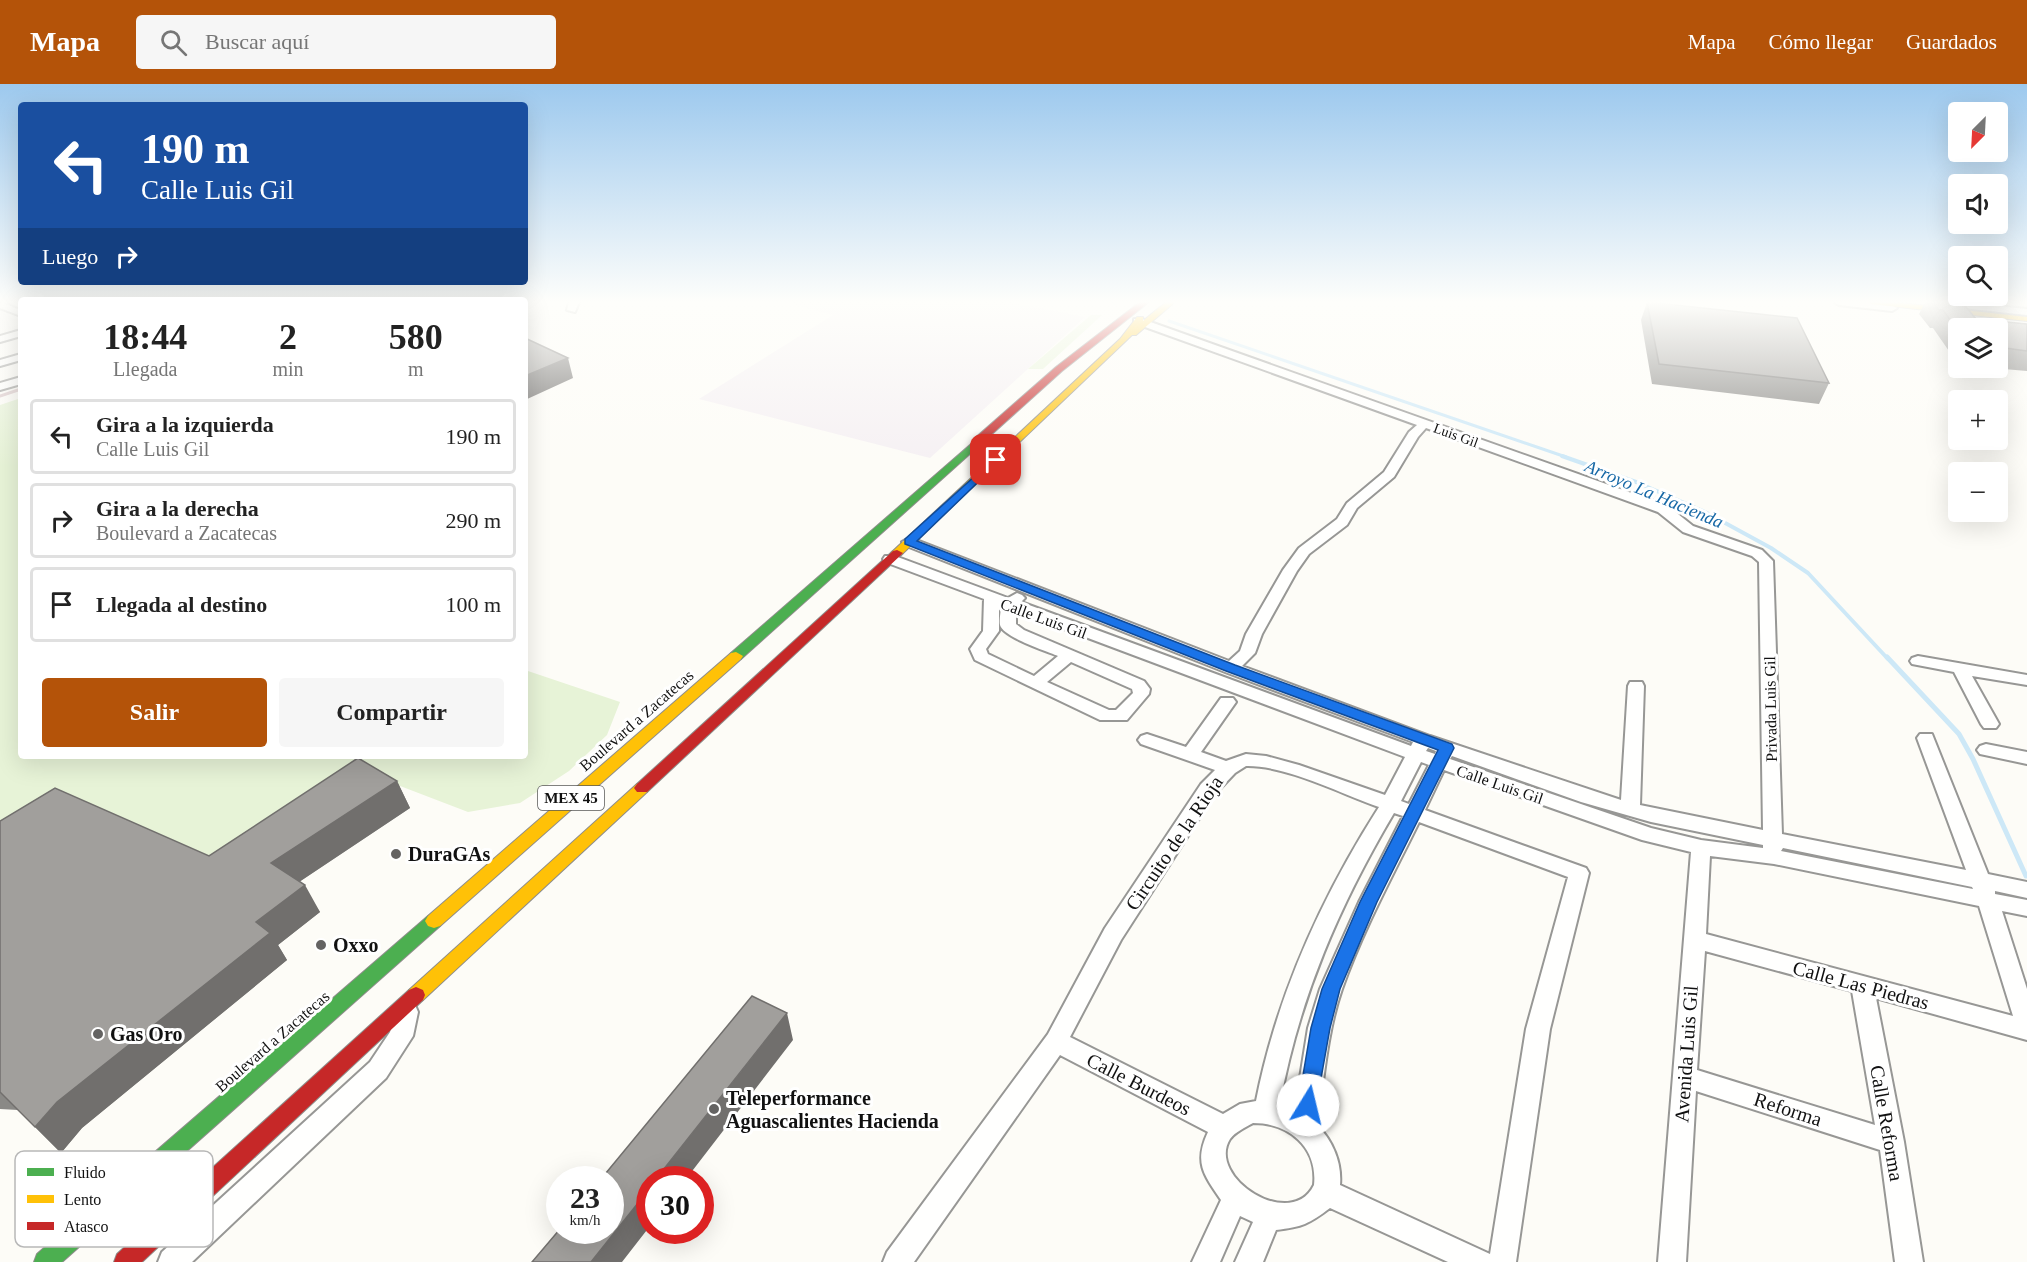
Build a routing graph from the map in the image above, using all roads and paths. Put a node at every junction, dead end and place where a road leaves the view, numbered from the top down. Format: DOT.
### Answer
graph roads {
  1 [pos="1073,357"];
  2 [pos="1105,357"];
  3 [pos="1239,357"];
  4 [pos="18,358"];
  5 [pos="0,363"];
  6 [pos="18,381"];
  7 [pos="0,387"];
  8 [pos="1424,424"];
  9 [pos="909,542"];
  10 [pos="890,559"];
  11 [pos="1766,561"];
  12 [pos="1027,589"];
  13 [pos="991,598"];
  14 [pos="1009,605"];
  15 [pos="1069,655"];
  16 [pos="1918,661"];
  17 [pos="1231,668"];
  18 [pos="1960,668"];
  19 [pos="2027,680"];
  20 [pos="1036,682"];
  21 [pos="1636,686"];
  22 [pos="1227,702"];
  23 [pos="1989,724"];
  24 [pos="1926,738"];
  25 [pos="1148,740"];
  26 [pos="1420,747"];
  27 [pos="1986,750"];
  28 [pos="1190,755"];
  29 [pos="1443,755"];
  30 [pos="2027,758"];
  31 [pos="1225,767"];
  32 [pos="1390,803"];
  33 [pos="1630,809"];
  34 [pos="1415,812"];
  35 [pos="1701,847"];
  36 [pos="1773,848"];
  37 [pos="2027,890"];
  38 [pos="1984,892"];
  39 [pos="2027,908"];
  40 [pos="1694,939"];
  41 [pos="1862,985"];
  42 [pos="410,1000"];
  43 [pos="2027,1024"];
  44 [pos="2027,1030"];
  45 [pos="1056,1041"];
  46 [pos="1685,1077"];
  47 [pos="1266,1112"];
  48 [pos="1223,1127"];
  49 [pos="1304,1128"];
  50 [pos="1891,1142"];
  51 [pos="171,1151"];
  52 [pos="213,1181"];
  53 [pos="1324,1192"];
  54 [pos="1234,1200"];
  55 [pos="1268,1218"];
  56 [pos="213,1227"];
  57 [pos="62,1247"];
  58 [pos="141,1247"];
  59 [pos="192,1247"];
  60 [pos="180,1258"];
  61 [pos="45,1262"];
  62 [pos="125,1262"];
  63 [pos="897,1262"];
  64 [pos="1206,1262"];
  65 [pos="1249,1262"];
  66 [pos="1479,1262"];
  67 [pos="1502,1262"];
  68 [pos="1672,1262"];
  69 [pos="1909,1262"];
  1 -- 51 [label="main road, Boulevard a Zacatecas / MEX 45"];
  2 -- 9 [label="main road, MEX 45"];
  3 -- 8 [label="street, Luis Gil"];
  4 -- 5 [label="street"];
  6 -- 7 [label="street"];
  8 -- 11 [label="street, Luis Gil"];
  8 -- 17 [label="street"];
  9 -- 10 [label="main road, MEX 45"];
  9 -- 12 [label="street, Calle Luis Gil"];
  10 -- 13 [label="street, Calle Luis Gil"];
  10 -- 42 [label="main road, MEX 45"];
  11 -- 36 [label="street, Privada Luis Gil"];
  12 -- 14 [label="street"];
  12 -- 17 [label="street, Calle Luis Gil"];
  13 -- 14 [label="street, Calle Luis Gil"];
  13 -- 20 [label="street"];
  14 -- 15 [label="street"];
  14 -- 26 [label="street, Calle Luis Gil"];
  15 -- 20 [label="street"];
  15 -- 20 [label="street"];
  16 -- 18 [label="street"];
  17 -- 26 [label="street, Calle Luis Gil"];
  18 -- 19 [label="street"];
  18 -- 23 [label="street"];
  21 -- 33 [label="street"];
  22 -- 28 [label="street"];
  24 -- 38 [label="street"];
  25 -- 28 [label="street"];
  26 -- 29 [label="street, Calle Luis Gil"];
  26 -- 32 [label="street"];
  27 -- 30 [label="street"];
  28 -- 31 [label="street"];
  29 -- 33 [label="street, Calle Luis Gil"];
  29 -- 34 [label="street"];
  29 -- 35 [label="street, Calle Luis Gil"];
  31 -- 32 [label="street, Circuito de la Rioja"];
  31 -- 45 [label="street, Circuito de la Rioja"];
  32 -- 34 [label="street, Circuito de la Rioja"];
  32 -- 47 [label="street"];
  33 -- 36 [label="street, Calle Luis Gil"];
  34 -- 49 [label="street"];
  34 -- 67 [label="street, Circuito de la Rioja"];
  35 -- 36 [label="street, Calle Luis Gil"];
  35 -- 40 [label="street, Avenida Luis Gil"];
  36 -- 38 [label="street, Calle Luis Gil"];
  37 -- 38 [label="street, Calle Luis Gil"];
  38 -- 39 [label="street, Calle Luis Gil"];
  38 -- 43 [label="street"];
  40 -- 41 [label="street, Calle Las Piedras"];
  40 -- 46 [label="street, Avenida Luis Gil"];
  41 -- 44 [label="street, Calle Las Piedras"];
  41 -- 50 [label="street, Calle Reforma"];
  42 -- 52 [label="main road, MEX 45"];
  42 -- 56 [label="street"];
  45 -- 48 [label="street, Calle Burdeos"];
  45 -- 63 [label="street, Circuito de la Rioja"];
  46 -- 50 [label="street, Reforma"];
  46 -- 68 [label="street, Avenida Luis Gil"];
  47 -- 48 [label="street"];
  47 -- 49 [label="street"];
  48 -- 54 [label="street"];
  49 -- 53 [label="street"];
  50 -- 69 [label="street, Calle Reforma"];
  53 -- 55 [label="street"];
  53 -- 66 [label="street"];
  54 -- 55 [label="street"];
  54 -- 64 [label="street"];
  55 -- 65 [label="street"];
  57 -- 61 [label="main road, Boulevard a Zacatecas / MEX 45"];
  58 -- 62 [label="main road, MEX 45"];
  59 -- 60 [label="street"];
}
